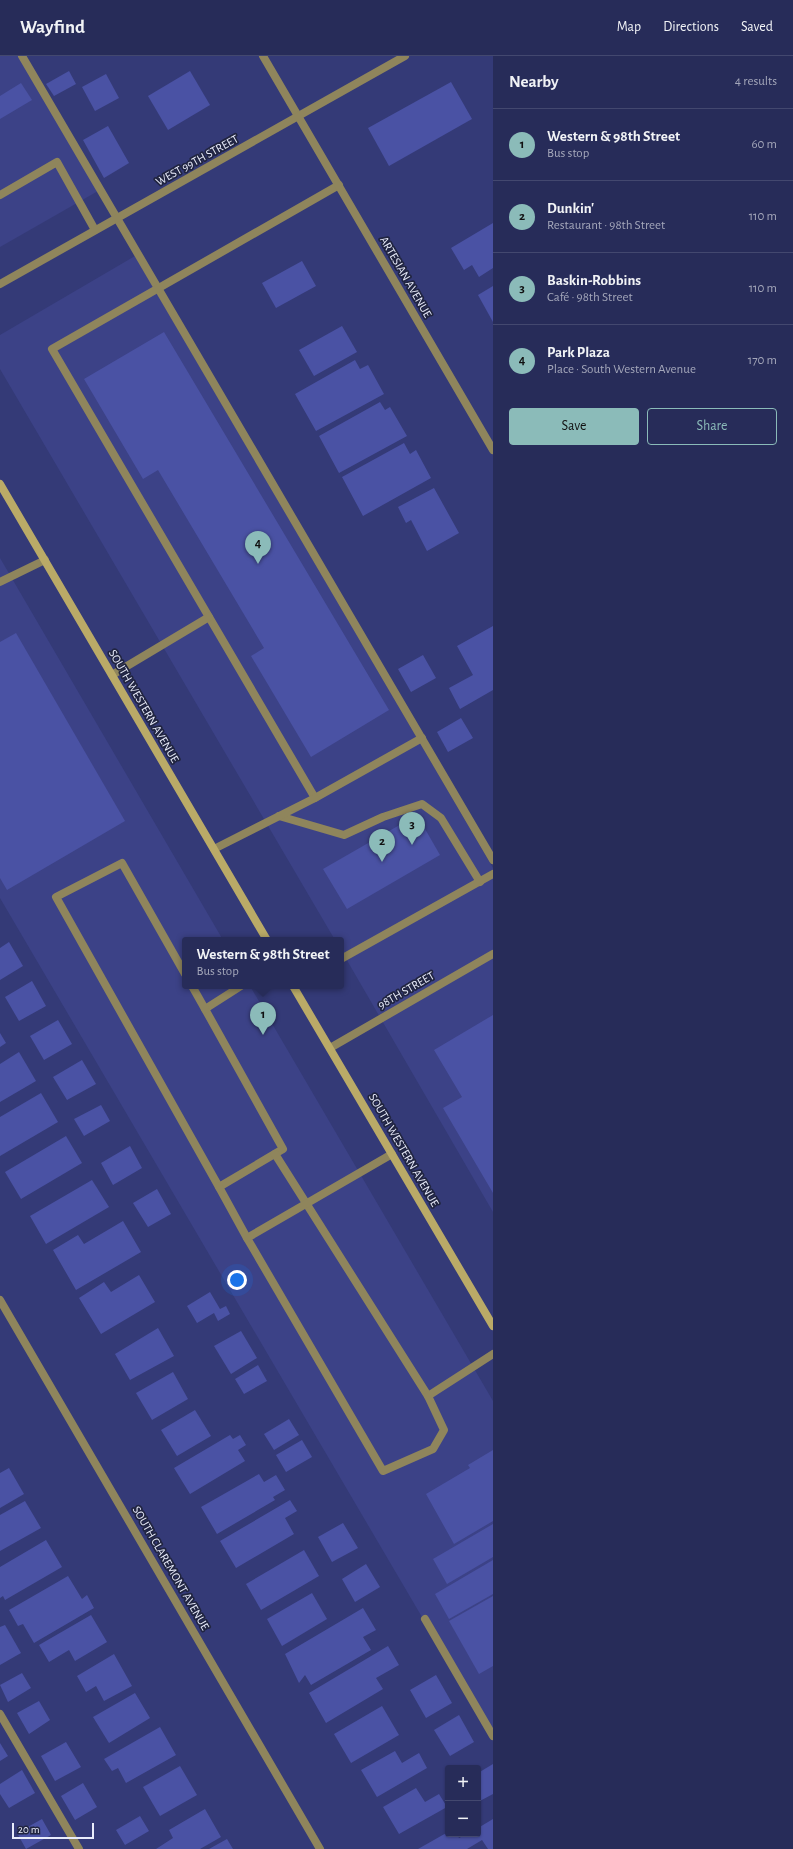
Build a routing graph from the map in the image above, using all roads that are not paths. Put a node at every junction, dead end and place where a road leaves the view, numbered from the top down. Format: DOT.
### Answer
graph roads {
  1 [pos="22,56"];
  2 [pos="263,56"];
  3 [pos="405,56"];
  4 [pos="299,116"];
  5 [pos="339,185"];
  6 [pos="0,195"];
  7 [pos="118,218"];
  8 [pos="95,230"];
  9 [pos="0,284"];
  10 [pos="158,287"];
  11 [pos="493,450"];
  12 [pos="0,484"];
  13 [pos="44,560"];
  14 [pos="0,582"];
  15 [pos="209,617"];
  16 [pos="112,675"];
  17 [pos="422,738"];
  18 [pos="315,798"];
  19 [pos="279,816"];
  20 [pos="214,849"];
  21 [pos="493,860"];
  22 [pos="493,874"];
  23 [pos="480,882"];
  24 [pos="265,937"];
  25 [pos="493,954"];
  26 [pos="344,957"];
  27 [pos="182,969"];
  28 [pos="194,989"];
  29 [pos="236,989"];
  30 [pos="295,989"];
  31 [pos="205,1009"];
  32 [pos="330,1048"];
  33 [pos="275,1154"];
  34 [pos="392,1154"];
  35 [pos="218,1187"];
  36 [pos="306,1203"];
  37 [pos="247,1238"];
  38 [pos="0,1300"];
  39 [pos="493,1326"];
  40 [pos="493,1354"];
  41 [pos="428,1396"];
  42 [pos="425,1619"];
  43 [pos="0,1714"];
  44 [pos="493,1736"];
  45 [pos="78,1849"];
  46 [pos="320,1849"];
  1 -- 7 [label="street"];
  2 -- 4 [label="street, ARTESIAN AVENUE"];
  3 -- 4 [label="street, WEST 99TH STREET"];
  4 -- 5 [label="street, ARTESIAN AVENUE"];
  4 -- 7 [label="street, WEST 99TH STREET"];
  5 -- 10 [label="street"];
  5 -- 11 [label="street, ARTESIAN AVENUE"];
  6 -- 8 [label="street"];
  7 -- 8 [label="street, WEST 99TH STREET"];
  7 -- 10 [label="street"];
  8 -- 9 [label="street, WEST 99TH STREET"];
  10 -- 15 [label="street"];
  10 -- 17 [label="street"];
  12 -- 13 [label="main road, SOUTH WESTERN AVENUE"];
  13 -- 14 [label="street"];
  13 -- 16 [label="main road, SOUTH WESTERN AVENUE"];
  15 -- 16 [label="street"];
  15 -- 18 [label="street"];
  16 -- 20 [label="main road, SOUTH WESTERN AVENUE"];
  17 -- 18 [label="street"];
  17 -- 21 [label="street"];
  18 -- 19 [label="street"];
  19 -- 20 [label="street"];
  19 -- 23 [label="street"];
  20 -- 24 [label="main road, SOUTH WESTERN AVENUE"];
  22 -- 23 [label="street"];
  23 -- 26 [label="street"];
  25 -- 32 [label="street, 98TH STREET"];
  27 -- 35 [label="street"];
  28 -- 31 [label="street"];
  29 -- 31 [label="street"];
  30 -- 32 [label="main road, SOUTH WESTERN AVENUE"];
  31 -- 33 [label="street"];
  32 -- 34 [label="main road, SOUTH WESTERN AVENUE"];
  33 -- 35 [label="street"];
  33 -- 36 [label="street"];
  34 -- 36 [label="street"];
  34 -- 39 [label="main road, SOUTH WESTERN AVENUE"];
  35 -- 37 [label="street"];
  36 -- 37 [label="street"];
  36 -- 41 [label="street"];
  37 -- 41 [label="street"];
  38 -- 46 [label="street, SOUTH CLAREMONT AVENUE"];
  40 -- 41 [label="street"];
  42 -- 44 [label="street"];
  43 -- 45 [label="street"];
}
